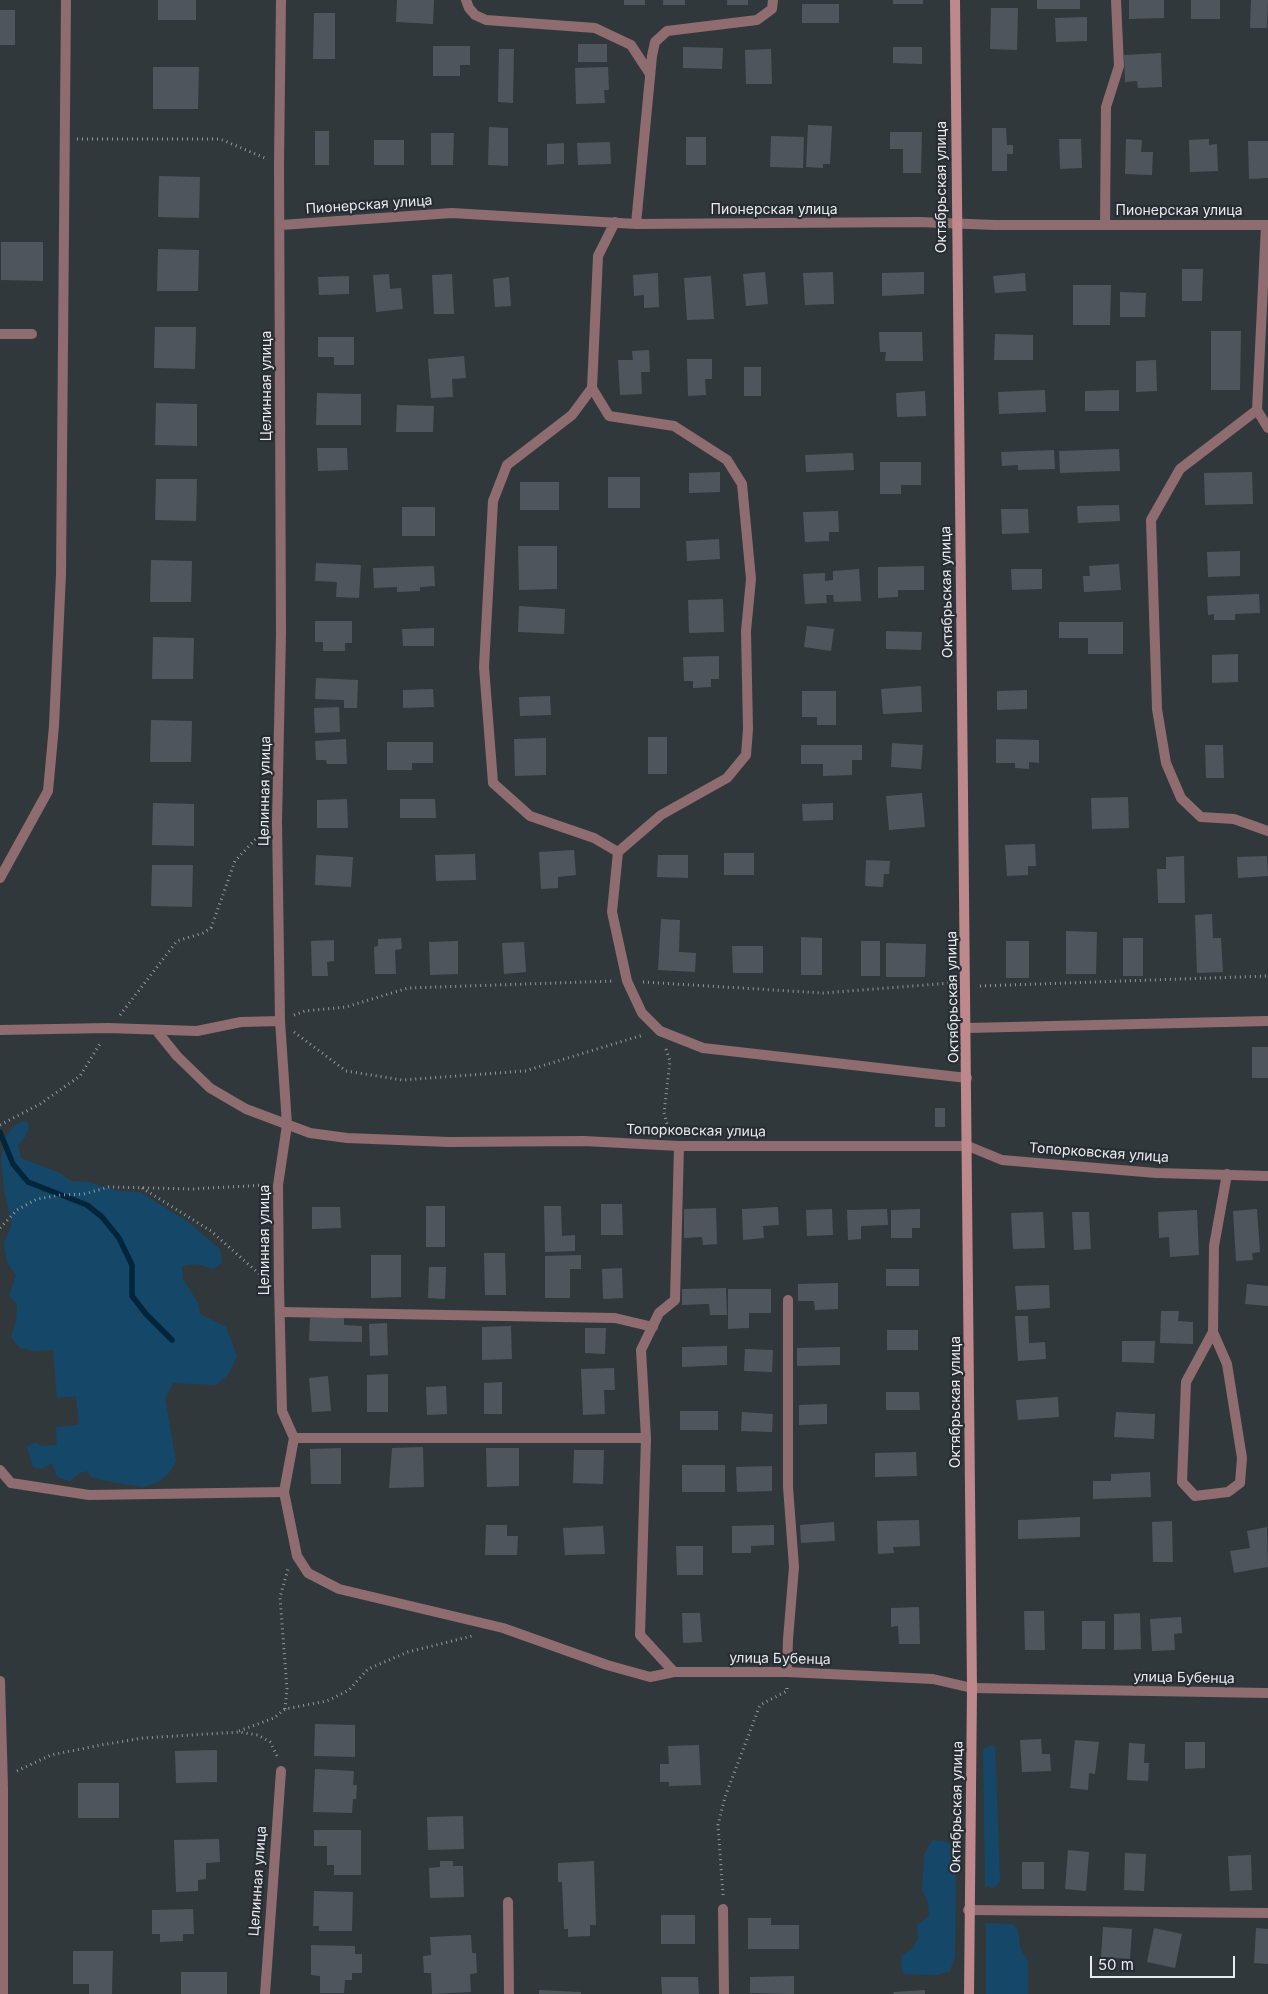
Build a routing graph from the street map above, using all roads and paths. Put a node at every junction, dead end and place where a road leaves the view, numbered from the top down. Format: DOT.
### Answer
graph roads {
  1 [pos="66,0"];
  2 [pos="281,0"];
  3 [pos="466,0"];
  4 [pos="774,0"];
  5 [pos="956,0"];
  6 [pos="1116,0"];
  7 [pos="650,74"];
  8 [pos="64,138"];
  9 [pos="279,164"];
  10 [pos="615,222"];
  11 [pos="956,223"];
  12 [pos="636,224"];
  13 [pos="281,225"];
  14 [pos="1105,225"];
  15 [pos="1267,225"];
  16 [pos="0,334"];
  17 [pos="32,334"];
  18 [pos="592,388"];
  19 [pos="1257,410"];
  20 [pos="1268,428"];
  21 [pos="277,822"];
  22 [pos="1268,831"];
  23 [pos="618,852"];
  24 [pos="0,878"];
  25 [pos="1268,976"];
  26 [pos="627,981"];
  27 [pos="967,985"];
  28 [pos="280,1021"];
  29 [pos="1268,1021"];
  30 [pos="108,1028"];
  31 [pos="967,1028"];
  32 [pos="0,1030"];
  33 [pos="156,1030"];
  34 [pos="660,1031"];
  35 [pos="968,1078"];
  36 [pos="0,1125"];
  37 [pos="287,1125"];
  38 [pos="679,1146"];
  39 [pos="968,1146"];
  40 [pos="1226,1174"];
  41 [pos="1268,1176"];
  42 [pos="278,1185"];
  43 [pos="140,1187"];
  44 [pos="0,1228"];
  45 [pos="279,1286"];
  46 [pos="788,1300"];
  47 [pos="280,1312"];
  48 [pos="652,1327"];
  49 [pos="1214,1332"];
  50 [pos="294,1438"];
  51 [pos="646,1438"];
  52 [pos="0,1470"];
  53 [pos="284,1492"];
  54 [pos="297,1556"];
  55 [pos="474,1635"];
  56 [pos="674,1672"];
  57 [pos="787,1672"];
  58 [pos="0,1681"];
  59 [pos="972,1688"];
  60 [pos="1268,1694"];
  61 [pos="285,1709"];
  62 [pos="239,1732"];
  63 [pos="281,1771"];
  64 [pos="2,1777"];
  65 [pos="1,1788"];
  66 [pos="508,1902"];
  67 [pos="723,1909"];
  68 [pos="968,1910"];
  69 [pos="1268,1913"];
  70 [pos="3,1994"];
  71 [pos="265,1994"];
  72 [pos="509,1994"];
  73 [pos="724,1994"];
  74 [pos="969,1994"];
  1 -- 8 [label="street"];
  2 -- 9 [label="street, Целинная улица"];
  3 -- 7 [label="street"];
  4 -- 7 [label="street"];
  5 -- 11 [label="street, Октябрьская улица"];
  6 -- 14 [label="street"];
  7 -- 12 [label="street"];
  8 -- 9 [label="path"];
  8 -- 24 [label="street"];
  9 -- 13 [label="street, Целинная улица"];
  10 -- 12 [label="street, Пионерская улица"];
  10 -- 13 [label="street, Пионерская улица"];
  10 -- 18 [label="street"];
  11 -- 12 [label="street, Пионерская улица"];
  11 -- 14 [label="street, Пионерская улица"];
  11 -- 27 [label="street, Октябрьская улица"];
  13 -- 21 [label="street, Целинная улица"];
  14 -- 15 [label="street, Пионерская улица"];
  15 -- 19 [label="street"];
  16 -- 17 [label="street"];
  18 -- 23 [label="street"];
  18 -- 23 [label="street"];
  19 -- 20 [label="street"];
  19 -- 22 [label="street"];
  21 -- 28 [label="street, Целинная улица"];
  21 -- 30 [label="path"];
  23 -- 26 [label="street"];
  25 -- 27 [label="path"];
  26 -- 27 [label="path"];
  26 -- 28 [label="path"];
  26 -- 34 [label="street"];
  27 -- 31 [label="street, Октябрьская улица"];
  28 -- 33 [label="street"];
  28 -- 34 [label="path"];
  28 -- 37 [label="street, Целинная улица"];
  29 -- 31 [label="street"];
  30 -- 32 [label="street"];
  30 -- 33 [label="street"];
  30 -- 36 [label="path"];
  31 -- 35 [label="street, Октябрьская улица"];
  33 -- 37 [label="street, Топорковская улица"];
  34 -- 35 [label="street"];
  34 -- 38 [label="path"];
  35 -- 39 [label="street, Октябрьская улица"];
  37 -- 38 [label="street, Топорковская улица"];
  37 -- 42 [label="street, Целинная улица"];
  38 -- 39 [label="street, Топорковская улица"];
  38 -- 48 [label="street"];
  39 -- 40 [label="street, Топорковская улица"];
  39 -- 59 [label="street, Октябрьская улица"];
  40 -- 41 [label="street, Топорковская улица"];
  40 -- 49 [label="street"];
  42 -- 43 [label="path"];
  42 -- 45 [label="street, Целинная улица"];
  43 -- 44 [label="path"];
  43 -- 45 [label="path"];
  45 -- 47 [label="street, Целинная улица"];
  46 -- 57 [label="street"];
  47 -- 48 [label="street"];
  47 -- 50 [label="street, Целинная улица"];
  48 -- 51 [label="street"];
  49 -- 49 [label="street"];
  50 -- 51 [label="street"];
  50 -- 53 [label="street"];
  51 -- 56 [label="street"];
  52 -- 53 [label="street"];
  53 -- 54 [label="street"];
  54 -- 56 [label="street, улица Бубенца"];
  54 -- 61 [label="path"];
  55 -- 61 [label="path"];
  56 -- 57 [label="street, улица Бубенца"];
  57 -- 59 [label="street, улица Бубенца"];
  57 -- 67 [label="path"];
  58 -- 64 [label="street"];
  59 -- 60 [label="street, улица Бубенца"];
  59 -- 68 [label="street, Октябрьская улица"];
  61 -- 62 [label="path"];
  62 -- 63 [label="path"];
  62 -- 64 [label="path"];
  63 -- 71 [label="street, Целинная улица"];
  64 -- 65 [label="street"];
  65 -- 70 [label="street"];
  66 -- 72 [label="street"];
  67 -- 73 [label="street"];
  68 -- 69 [label="street"];
  68 -- 74 [label="street, Октябрьская улица"];
}
